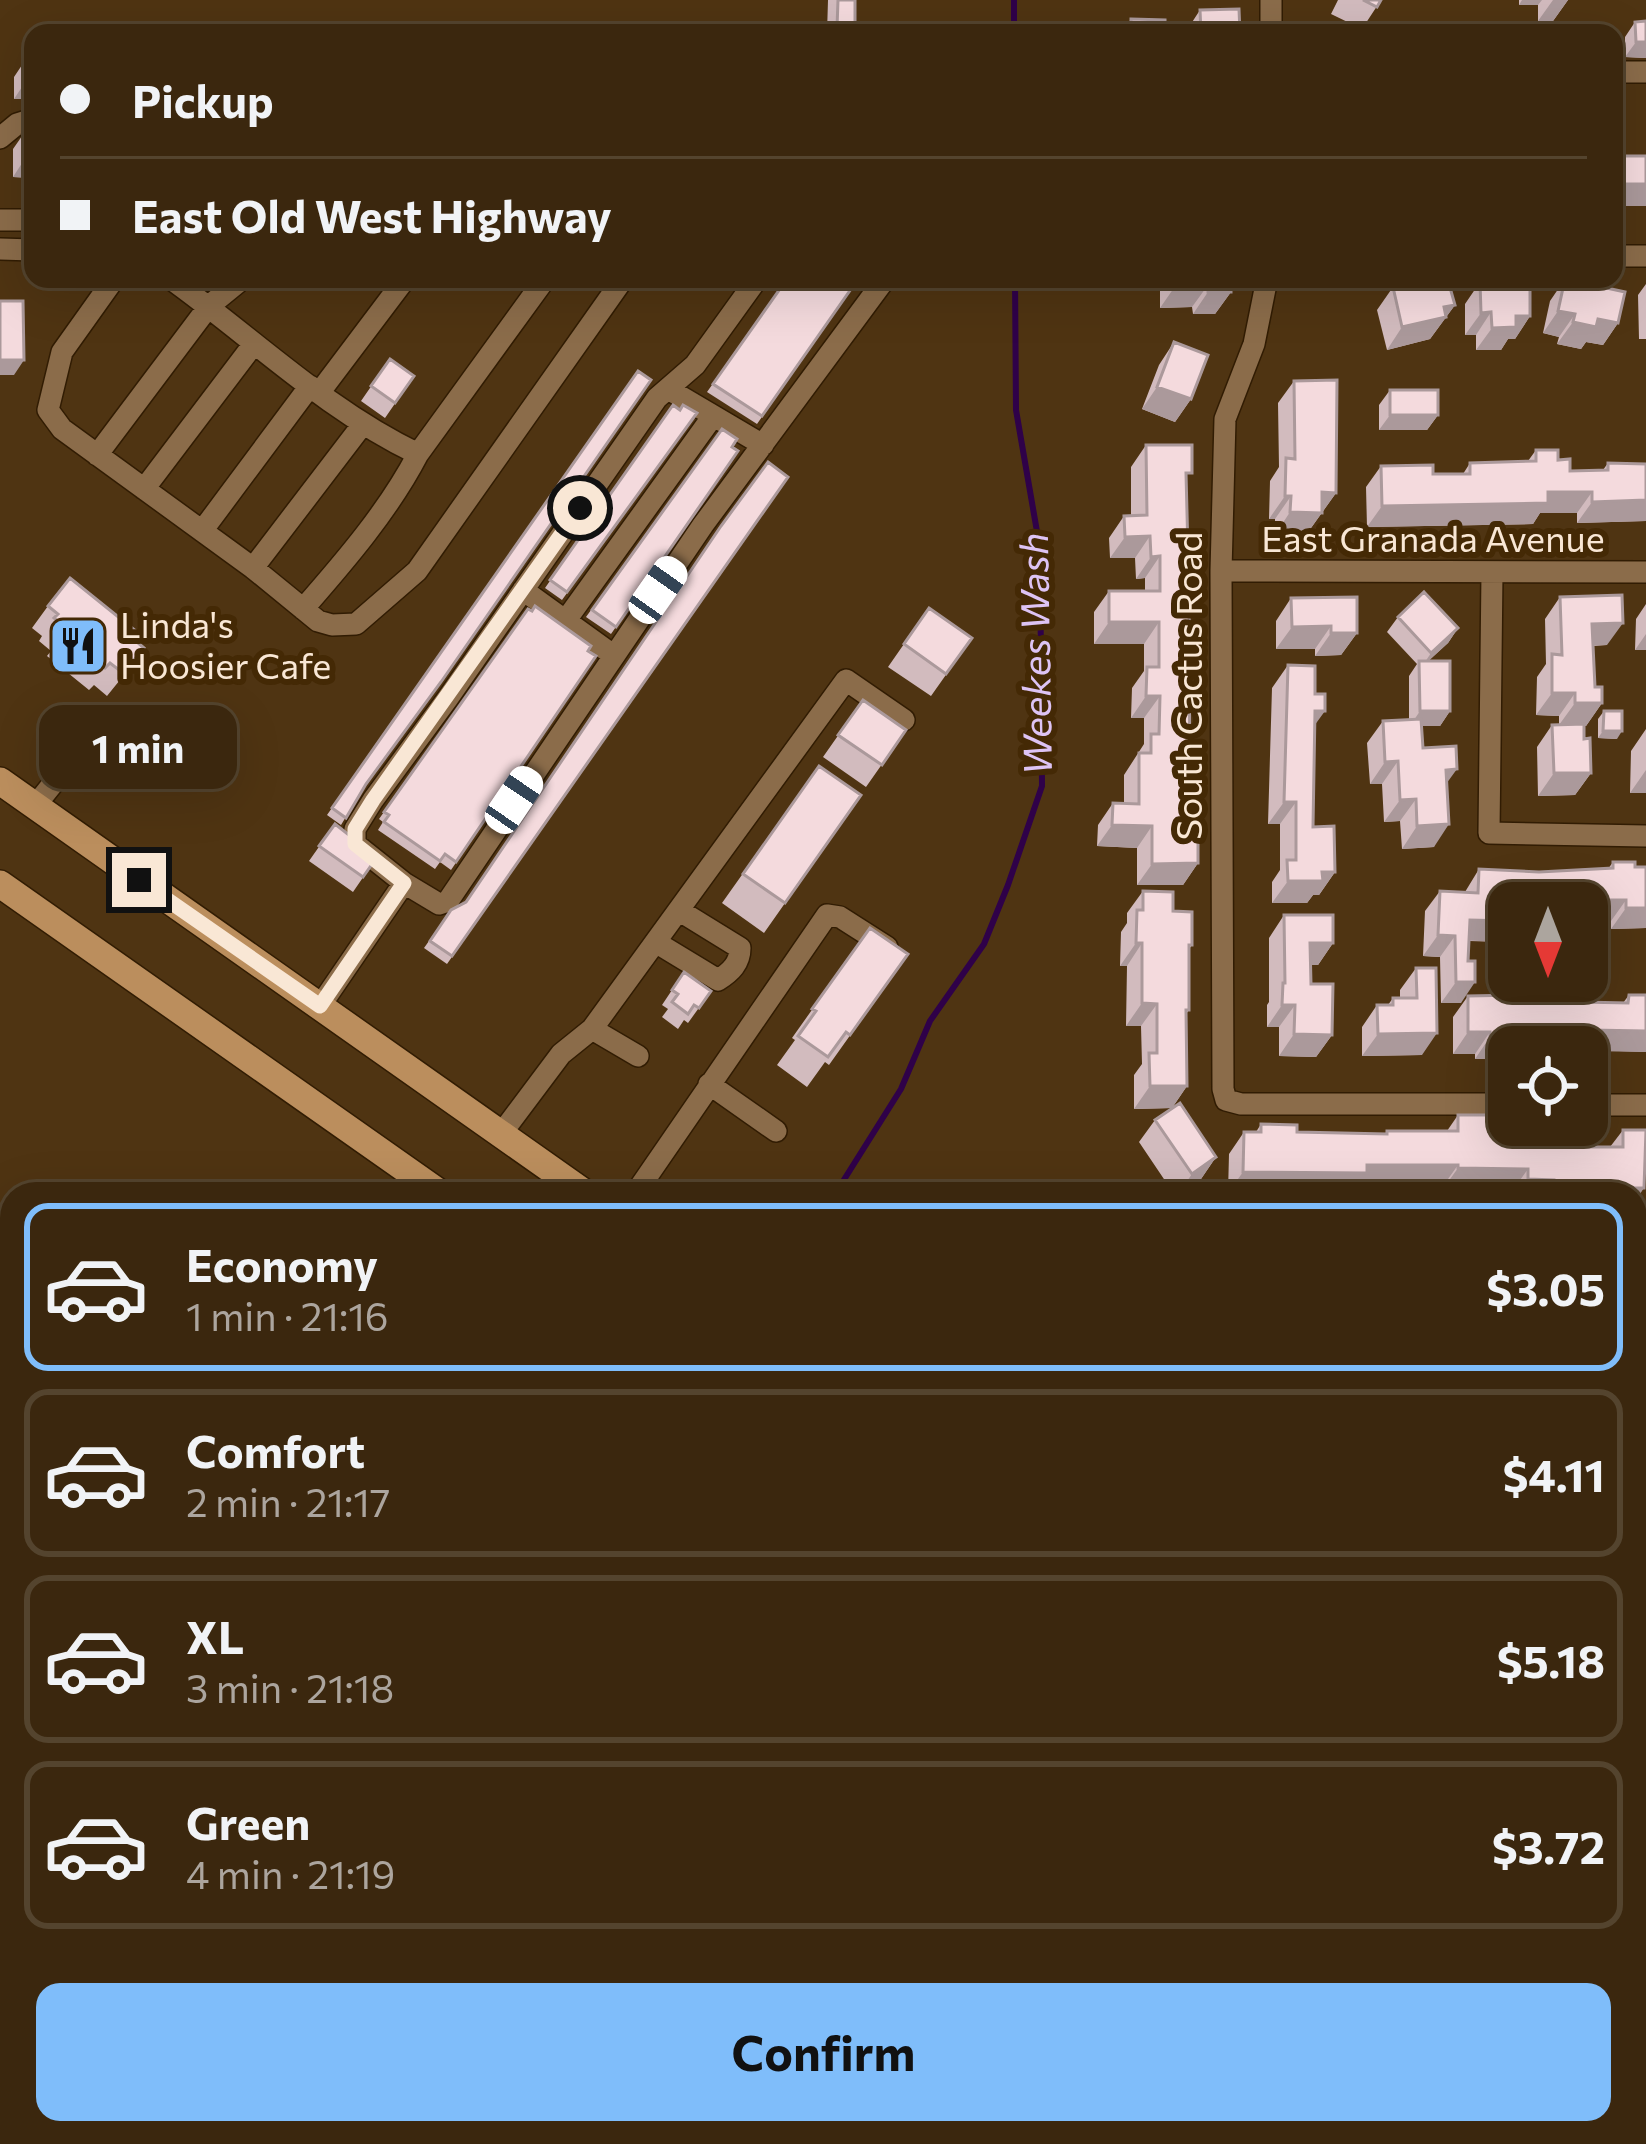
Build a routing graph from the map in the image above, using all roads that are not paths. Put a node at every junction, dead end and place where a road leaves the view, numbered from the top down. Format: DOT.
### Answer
graph roads {
  1 [pos="107,288"];
  2 [pos="184,288"];
  3 [pos="231,288"];
  4 [pos="398,288"];
  5 [pos="538,288"];
  6 [pos="617,288"];
  7 [pos="751,288"];
  8 [pos="878,288"];
  9 [pos="1265,288"];
  10 [pos="209,306"];
  11 [pos="253,345"];
  12 [pos="315,389"];
  13 [pos="668,389"];
  14 [pos="713,416"];
  15 [pos="363,424"];
  16 [pos="763,445"];
  17 [pos="418,454"];
  18 [pos="97,455"];
  19 [pos="144,489"];
  20 [pos="202,531"];
  21 [pos="253,568"];
  22 [pos="1221,571"];
  23 [pos="1646,572"];
  24 [pos="1492,573"];
  25 [pos="523,590"];
  26 [pos="303,609"];
  27 [pos="566,620"];
  28 [pos="613,655"];
  29 [pos="904,719"];
  30 [pos="103,721"];
  31 [pos="0,781"];
  32 [pos="35,806"];
  33 [pos="1646,836"];
  34 [pos="404,883"];
  35 [pos="0,884"];
  36 [pos="680,911"];
  37 [pos="657,943"];
  38 [pos="888,948"];
  39 [pos="320,1006"];
  40 [pos="592,1029"];
  41 [pos="638,1056"];
  42 [pos="709,1084"];
  43 [pos="1488,1104"];
  44 [pos="1608,1105"];
  45 [pos="1646,1105"];
  46 [pos="776,1131"];
  47 [pos="501,1134"];
  48 [pos="424,1182"];
  49 [pos="569,1182"];
  50 [pos="643,1182"];
  1 -- 18 [label="street"];
  2 -- 10 [label="street"];
  3 -- 10 [label="street"];
  4 -- 12 [label="street"];
  5 -- 17 [label="street"];
  6 -- 26 [label="street"];
  7 -- 13 [label="street"];
  8 -- 16 [label="street"];
  9 -- 22 [label="street, South Cactus Road"];
  10 -- 11 [label="street"];
  10 -- 18 [label="street"];
  11 -- 12 [label="street"];
  11 -- 19 [label="street"];
  12 -- 15 [label="street"];
  12 -- 20 [label="street"];
  13 -- 14 [label="street"];
  13 -- 25 [label="street"];
  14 -- 16 [label="street"];
  14 -- 27 [label="street"];
  15 -- 17 [label="street"];
  15 -- 21 [label="street"];
  16 -- 28 [label="street"];
  17 -- 26 [label="street"];
  18 -- 19 [label="street"];
  19 -- 20 [label="street"];
  20 -- 21 [label="street"];
  21 -- 26 [label="street"];
  22 -- 24 [label="street, East Granada Avenue"];
  22 -- 43 [label="street, South Cactus Road"];
  23 -- 24 [label="street, East Granada Avenue"];
  24 -- 33 [label="street"];
  25 -- 27 [label="street"];
  25 -- 34 [label="street"];
  27 -- 28 [label="street"];
  28 -- 34 [label="street"];
  29 -- 36 [label="street"];
  30 -- 32 [label="street"];
  31 -- 32 [label="main road"];
  32 -- 39 [label="main road"];
  34 -- 39 [label="street"];
  35 -- 48 [label="main road"];
  36 -- 37 [label="street"];
  36 -- 37 [label="street"];
  37 -- 40 [label="street"];
  38 -- 42 [label="street"];
  39 -- 47 [label="main road"];
  40 -- 41 [label="street"];
  40 -- 47 [label="street"];
  42 -- 46 [label="street"];
  42 -- 50 [label="street"];
  44 -- 45 [label="street"];
  47 -- 49 [label="main road"];
}
